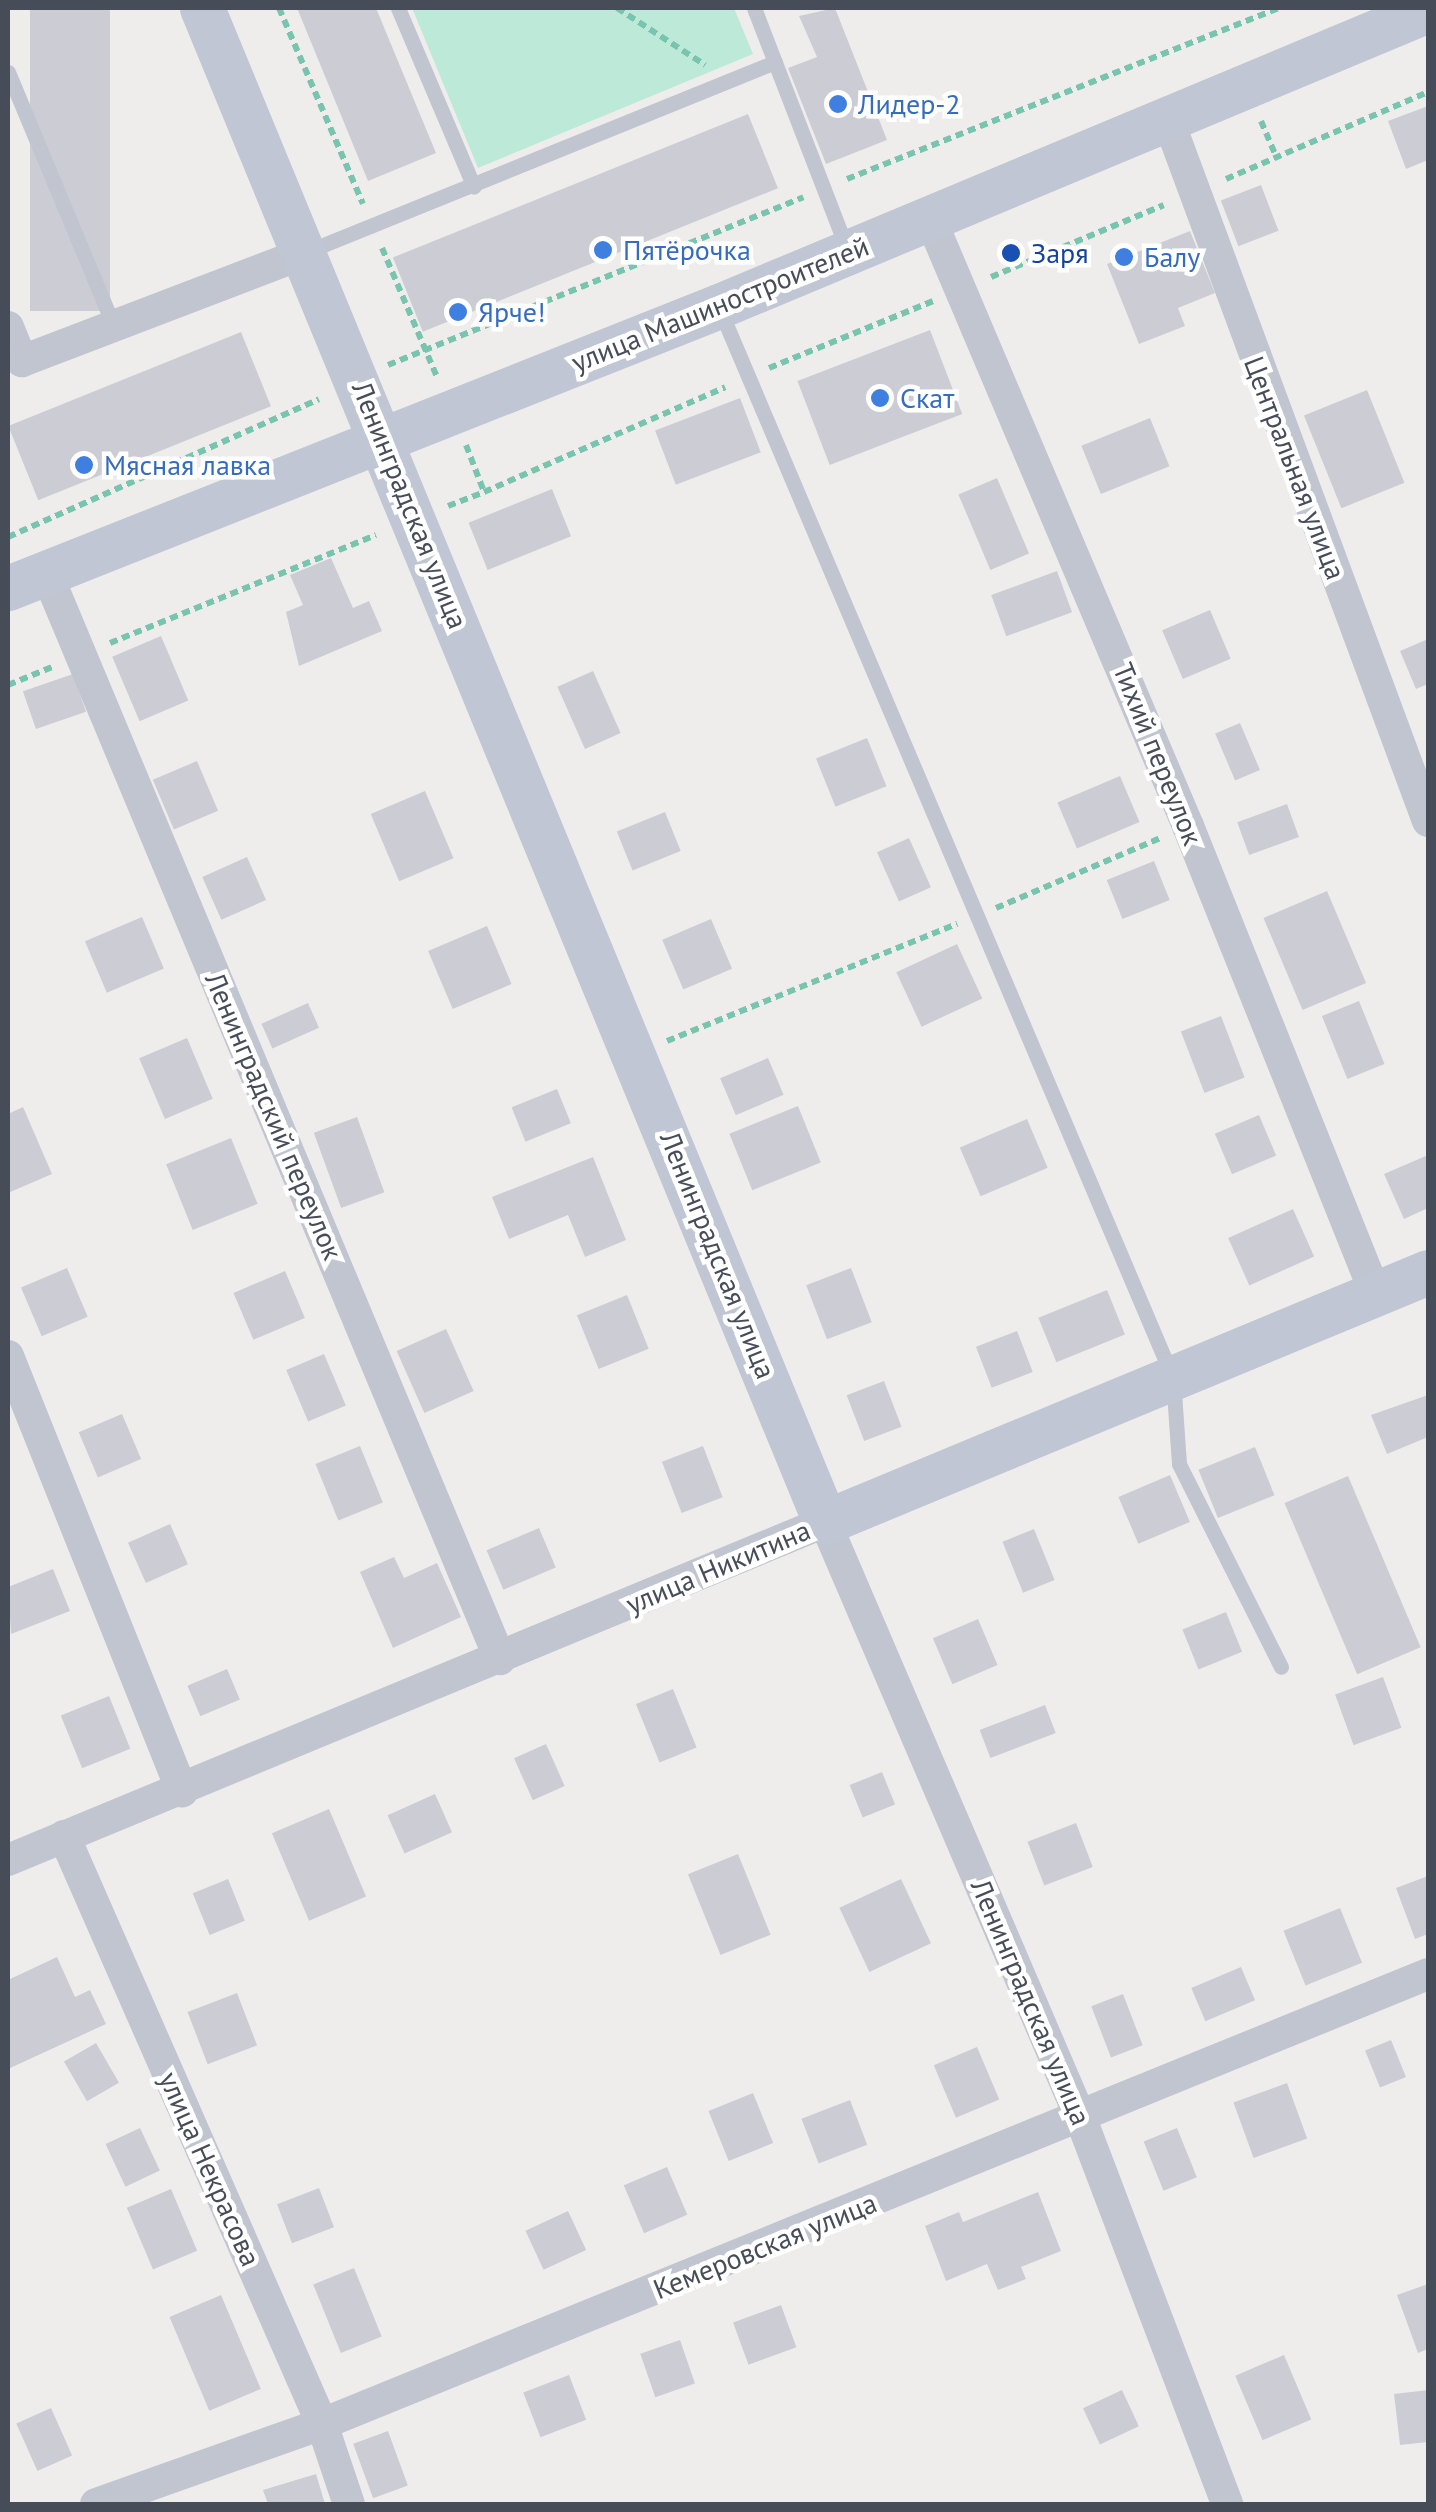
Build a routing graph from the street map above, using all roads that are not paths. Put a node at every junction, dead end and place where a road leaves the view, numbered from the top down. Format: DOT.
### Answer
graph roads {
  1 [pos="202,8"];
  2 [pos="398,8"];
  3 [pos="754,8"];
  4 [pos="1428,10"];
  5 [pos="775,62"];
  6 [pos="8,72"];
  7 [pos="1166,114"];
  8 [pos="474,186"];
  9 [pos="930,218"];
  10 [pos="847,251"];
  11 [pos="305,252"];
  12 [pos="719,306"];
  13 [pos="113,324"];
  14 [pos="8,327"];
  15 [pos="383,437"];
  16 [pos="27,581"];
  17 [pos="1428,820"];
  18 [pos="1428,1272"];
  19 [pos="1376,1295"];
  20 [pos="8,1356"];
  21 [pos="1173,1378"];
  22 [pos="825,1522"];
  23 [pos="500,1659"];
  24 [pos="1281,1666"];
  25 [pos="182,1792"];
  26 [pos="64,1836"];
  27 [pos="8,1860"];
  28 [pos="1428,1974"];
  29 [pos="1082,2119"];
  30 [pos="322,2424"];
  31 [pos="96,2504"];
  32 [pos="349,2504"];
  33 [pos="1227,2504"];
  1 -- 11 [label="street, Ленинградская улица"];
  2 -- 8 [label="lane"];
  3 -- 5 [label="lane"];
  4 -- 7 [label="street, улица Машиностроителей"];
  5 -- 8 [label="lane"];
  5 -- 10 [label="lane"];
  6 -- 13 [label="lane"];
  7 -- 9 [label="street, улица Машиностроителей"];
  7 -- 17 [label="street, Центральная улица"];
  8 -- 11 [label="lane"];
  9 -- 10 [label="street, улица Машиностроителей"];
  9 -- 19 [label="street, Тихий переулок"];
  10 -- 12 [label="street, улица Машиностроителей"];
  11 -- 13 [label="street"];
  11 -- 15 [label="street, Ленинградская улица"];
  12 -- 15 [label="street, улица Машиностроителей"];
  12 -- 21 [label="lane"];
  13 -- 14 [label="street"];
  15 -- 16 [label="street, улица Машиностроителей"];
  15 -- 22 [label="street, Ленинградская улица"];
  16 -- 23 [label="street, Ленинградский переулок"];
  18 -- 19 [label="street, улица Никитина"];
  19 -- 21 [label="street, улица Никитина"];
  20 -- 25 [label="street"];
  21 -- 22 [label="street, улица Никитина"];
  21 -- 24 [label="lane"];
  22 -- 23 [label="street, улица Никитина"];
  22 -- 29 [label="street, Ленинградская улица"];
  23 -- 25 [label="street, улица Никитина"];
  25 -- 26 [label="street, улица Никитина"];
  26 -- 27 [label="street, улица Никитина"];
  26 -- 30 [label="street, улица Некрасова"];
  28 -- 29 [label="street, Кемеровская улица"];
  29 -- 30 [label="street, Кемеровская улица"];
  29 -- 33 [label="street, Ленинградская улица"];
  30 -- 31 [label="street, Кемеровская улица"];
  30 -- 32 [label="street, улица Некрасова"];
}
